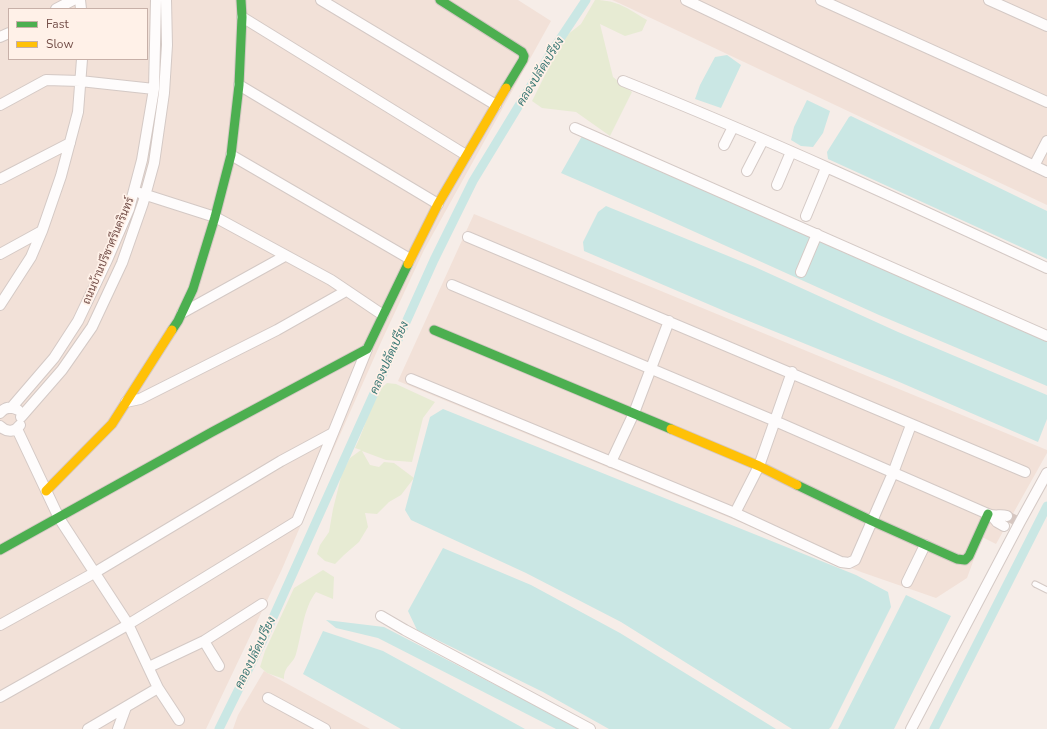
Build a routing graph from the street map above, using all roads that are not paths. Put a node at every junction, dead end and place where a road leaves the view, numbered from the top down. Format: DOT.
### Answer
graph roads {
  1 [pos="73,0"];
  2 [pos="156,0"];
  3 [pos="166,0"];
  4 [pos="241,0"];
  5 [pos="321,0"];
  6 [pos="440,0"];
  7 [pos="686,0"];
  8 [pos="821,0"];
  9 [pos="989,0"];
  10 [pos="58,8"];
  11 [pos="242,17"];
  12 [pos="1047,26"];
  13 [pos="82,60"];
  14 [pos="623,80"];
  15 [pos="80,81"];
  16 [pos="238,85"];
  17 [pos="154,89"];
  18 [pos="1047,102"];
  19 [pos="0,105"];
  20 [pos="496,105"];
  21 [pos="733,127"];
  22 [pos="575,128"];
  23 [pos="763,140"];
  24 [pos="1047,141"];
  25 [pos="70,143"];
  26 [pos="724,145"];
  27 [pos="791,152"];
  28 [pos="231,155"];
  29 [pos="466,155"];
  30 [pos="1034,166"];
  31 [pos="826,168"];
  32 [pos="748,171"];
  33 [pos="1047,172"];
  34 [pos="0,180"];
  35 [pos="777,185"];
  36 [pos="135,191"];
  37 [pos="146,195"];
  38 [pos="438,204"];
  39 [pos="806,216"];
  40 [pos="214,217"];
  41 [pos="42,231"];
  42 [pos="817,234"];
  43 [pos="468,236"];
  44 [pos="0,254"];
  45 [pos="286,256"];
  46 [pos="410,259"];
  47 [pos="1047,268"];
  48 [pos="800,272"];
  49 [pos="452,285"];
  50 [pos="346,290"];
  51 [pos="0,305"];
  52 [pos="182,313"];
  53 [pos="384,315"];
  54 [pos="669,321"];
  55 [pos="434,330"];
  56 [pos="1047,336"];
  57 [pos="367,349"];
  58 [pos="651,369"];
  59 [pos="792,372"];
  60 [pos="411,378"];
  61 [pos="126,402"];
  62 [pos="4,408"];
  63 [pos="634,413"];
  64 [pos="21,417"];
  65 [pos="775,421"];
  66 [pos="912,425"];
  67 [pos="17,429"];
  68 [pos="2,432"];
  69 [pos="333,433"];
  70 [pos="611,462"];
  71 [pos="759,466"];
  72 [pos="1025,472"];
  73 [pos="893,473"];
  74 [pos="1047,473"];
  75 [pos="46,491"];
  76 [pos="735,513"];
  77 [pos="990,515"];
  78 [pos="59,518"];
  79 [pos="872,521"];
  80 [pos="1012,524"];
  81 [pos="925,545"];
  82 [pos="0,550"];
  83 [pos="94,572"];
  84 [pos="907,582"];
  85 [pos="1035,584"];
  86 [pos="1047,590"];
  87 [pos="262,604"];
  88 [pos="382,616"];
  89 [pos="128,624"];
  90 [pos="0,625"];
  91 [pos="204,641"];
  92 [pos="219,666"];
  93 [pos="148,667"];
  94 [pos="158,688"];
  95 [pos="0,697"];
  96 [pos="268,698"];
  97 [pos="126,707"];
  98 [pos="179,720"];
  99 [pos="88,729"];
  100 [pos="118,729"];
  101 [pos="325,729"];
  102 [pos="590,729"];
  103 [pos="911,729"];
  1 -- 10 [label="street"];
  2 -- 17 [label="street, ถนนบ้านปรีชาศรีนครินทร์"];
  3 -- 37 [label="street, ถนนบ้านปรีชาศรีนครินทร์"];
  4 -- 11 [label="street"];
  5 -- 20 [label="street"];
  6 -- 20 [label="street"];
  7 -- 30 [label="street"];
  8 -- 18 [label="street"];
  9 -- 12 [label="street"];
  11 -- 16 [label="street"];
  11 -- 29 [label="street"];
  13 -- 15 [label="street"];
  14 -- 21 [label="street"];
  15 -- 17 [label="street"];
  15 -- 19 [label="street"];
  15 -- 25 [label="street"];
  16 -- 28 [label="street"];
  16 -- 38 [label="street"];
  17 -- 36 [label="street, ถนนบ้านปรีชาศรีนครินทร์"];
  20 -- 29 [label="street"];
  21 -- 23 [label="street"];
  21 -- 26 [label="street"];
  22 -- 42 [label="street"];
  23 -- 27 [label="street"];
  23 -- 32 [label="street"];
  24 -- 30 [label="street"];
  25 -- 34 [label="street"];
  25 -- 41 [label="street"];
  27 -- 31 [label="street"];
  27 -- 35 [label="street"];
  28 -- 40 [label="street"];
  28 -- 46 [label="street"];
  29 -- 38 [label="street"];
  30 -- 33 [label="street"];
  31 -- 39 [label="street"];
  31 -- 47 [label="street"];
  36 -- 37 [label="street"];
  36 -- 62 [label="street, ถนนบ้านปรีชาศรีนครินทร์"];
  37 -- 40 [label="street"];
  37 -- 64 [label="street, ถนนบ้านปรีชาศรีนครินทร์"];
  38 -- 46 [label="street"];
  40 -- 45 [label="street"];
  40 -- 52 [label="street"];
  41 -- 44 [label="street"];
  41 -- 51 [label="street"];
  42 -- 48 [label="street"];
  42 -- 56 [label="street"];
  43 -- 54 [label="street"];
  45 -- 50 [label="street"];
  45 -- 52 [label="street"];
  46 -- 53 [label="street"];
  49 -- 58 [label="street"];
  50 -- 53 [label="street"];
  50 -- 61 [label="street"];
  52 -- 61 [label="street"];
  53 -- 57 [label="street"];
  54 -- 58 [label="street"];
  54 -- 59 [label="street"];
  55 -- 63 [label="street"];
  57 -- 69 [label="street"];
  57 -- 78 [label="street"];
  58 -- 63 [label="street"];
  58 -- 65 [label="street"];
  59 -- 65 [label="street"];
  59 -- 66 [label="street"];
  60 -- 70 [label="street"];
  61 -- 75 [label="street"];
  62 -- 64 [label="street, ถนนบ้านปรีชาศรีนครินทร์"];
  63 -- 70 [label="street"];
  63 -- 71 [label="street"];
  64 -- 67 [label="street, ถนนบ้านปรีชาศรีนครินทร์"];
  65 -- 71 [label="street"];
  65 -- 73 [label="street"];
  66 -- 72 [label="street"];
  66 -- 73 [label="street"];
  67 -- 68 [label="street"];
  67 -- 75 [label="street"];
  69 -- 83 [label="street"];
  69 -- 89 [label="street"];
  70 -- 76 [label="street"];
  71 -- 76 [label="street"];
  71 -- 79 [label="street"];
  73 -- 77 [label="street"];
  73 -- 79 [label="street"];
  74 -- 80 [label="street"];
  75 -- 78 [label="street"];
  76 -- 79 [label="street"];
  77 -- 80 [label="street"];
  77 -- 81 [label="street"];
  78 -- 82 [label="street"];
  78 -- 83 [label="street"];
  79 -- 81 [label="street"];
  80 -- 103 [label="street"];
  81 -- 84 [label="street"];
  83 -- 89 [label="street"];
  83 -- 90 [label="street"];
  85 -- 86 [label="lane"];
  87 -- 91 [label="street"];
  88 -- 102 [label="street"];
  89 -- 93 [label="street"];
  89 -- 95 [label="street"];
  91 -- 92 [label="street"];
  91 -- 93 [label="street"];
  93 -- 94 [label="street"];
  94 -- 97 [label="street"];
  94 -- 98 [label="street"];
  96 -- 101 [label="street"];
  97 -- 99 [label="street"];
  97 -- 100 [label="street"];
}
